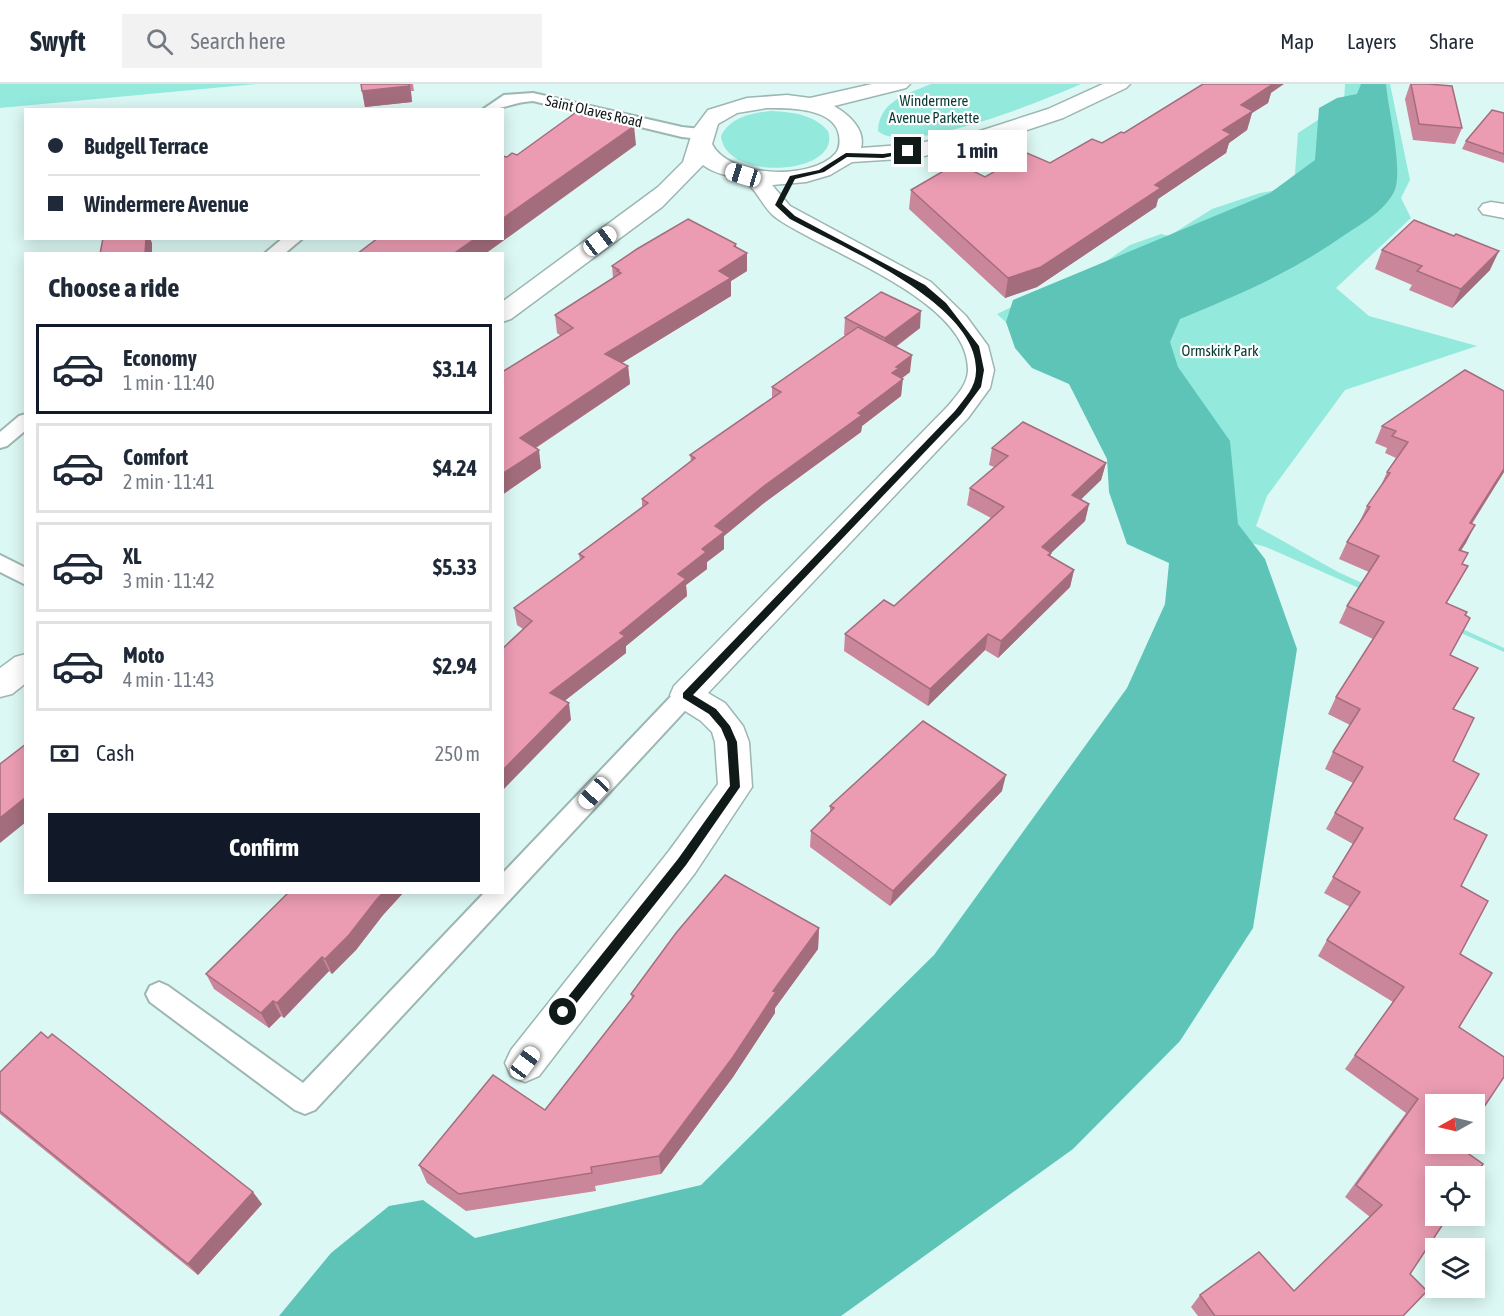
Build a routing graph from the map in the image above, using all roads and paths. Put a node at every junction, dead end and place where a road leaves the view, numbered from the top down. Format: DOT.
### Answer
graph roads {
  1 [pos="761,84"];
  2 [pos="1119,84"];
  3 [pos="892,87"];
  4 [pos="799,97"];
  5 [pos="750,103"];
  6 [pos="492,108"];
  7 [pos="700,139"];
  8 [pos="848,140"];
  9 [pos="748,176"];
  10 [pos="793,178"];
  11 [pos="665,194"];
  12 [pos="778,205"];
  13 [pos="292,240"];
  14 [pos="275,252"];
  15 [pos="504,313"];
  16 [pos="24,422"];
  17 [pos="0,442"];
  18 [pos="0,562"];
  19 [pos="24,577"];
  20 [pos="24,667"];
  21 [pos="0,685"];
  22 [pos="686,695"];
  23 [pos="504,890"];
  24 [pos="500,894"];
  25 [pos="159,994"];
  26 [pos="525,1063"];
  1 -- 5 [label="street"];
  2 -- 8 [label="street"];
  3 -- 4 [label="street"];
  3 -- 8 [label="street"];
  4 -- 5 [label="street"];
  4 -- 8 [label="street"];
  5 -- 7 [label="street"];
  6 -- 7 [label="lane, Saint Olaves Road"];
  7 -- 9 [label="street"];
  7 -- 11 [label="street"];
  8 -- 10 [label="street"];
  9 -- 10 [label="street"];
  9 -- 11 [label="street"];
  9 -- 12 [label="street"];
  10 -- 12 [label="street"];
  11 -- 15 [label="street"];
  12 -- 22 [label="street"];
  13 -- 14 [label="lane"];
  16 -- 17 [label="lane"];
  18 -- 19 [label="lane"];
  20 -- 21 [label="street"];
  22 -- 23 [label="lane"];
  22 -- 26 [label="street"];
  24 -- 25 [label="lane"];
}
